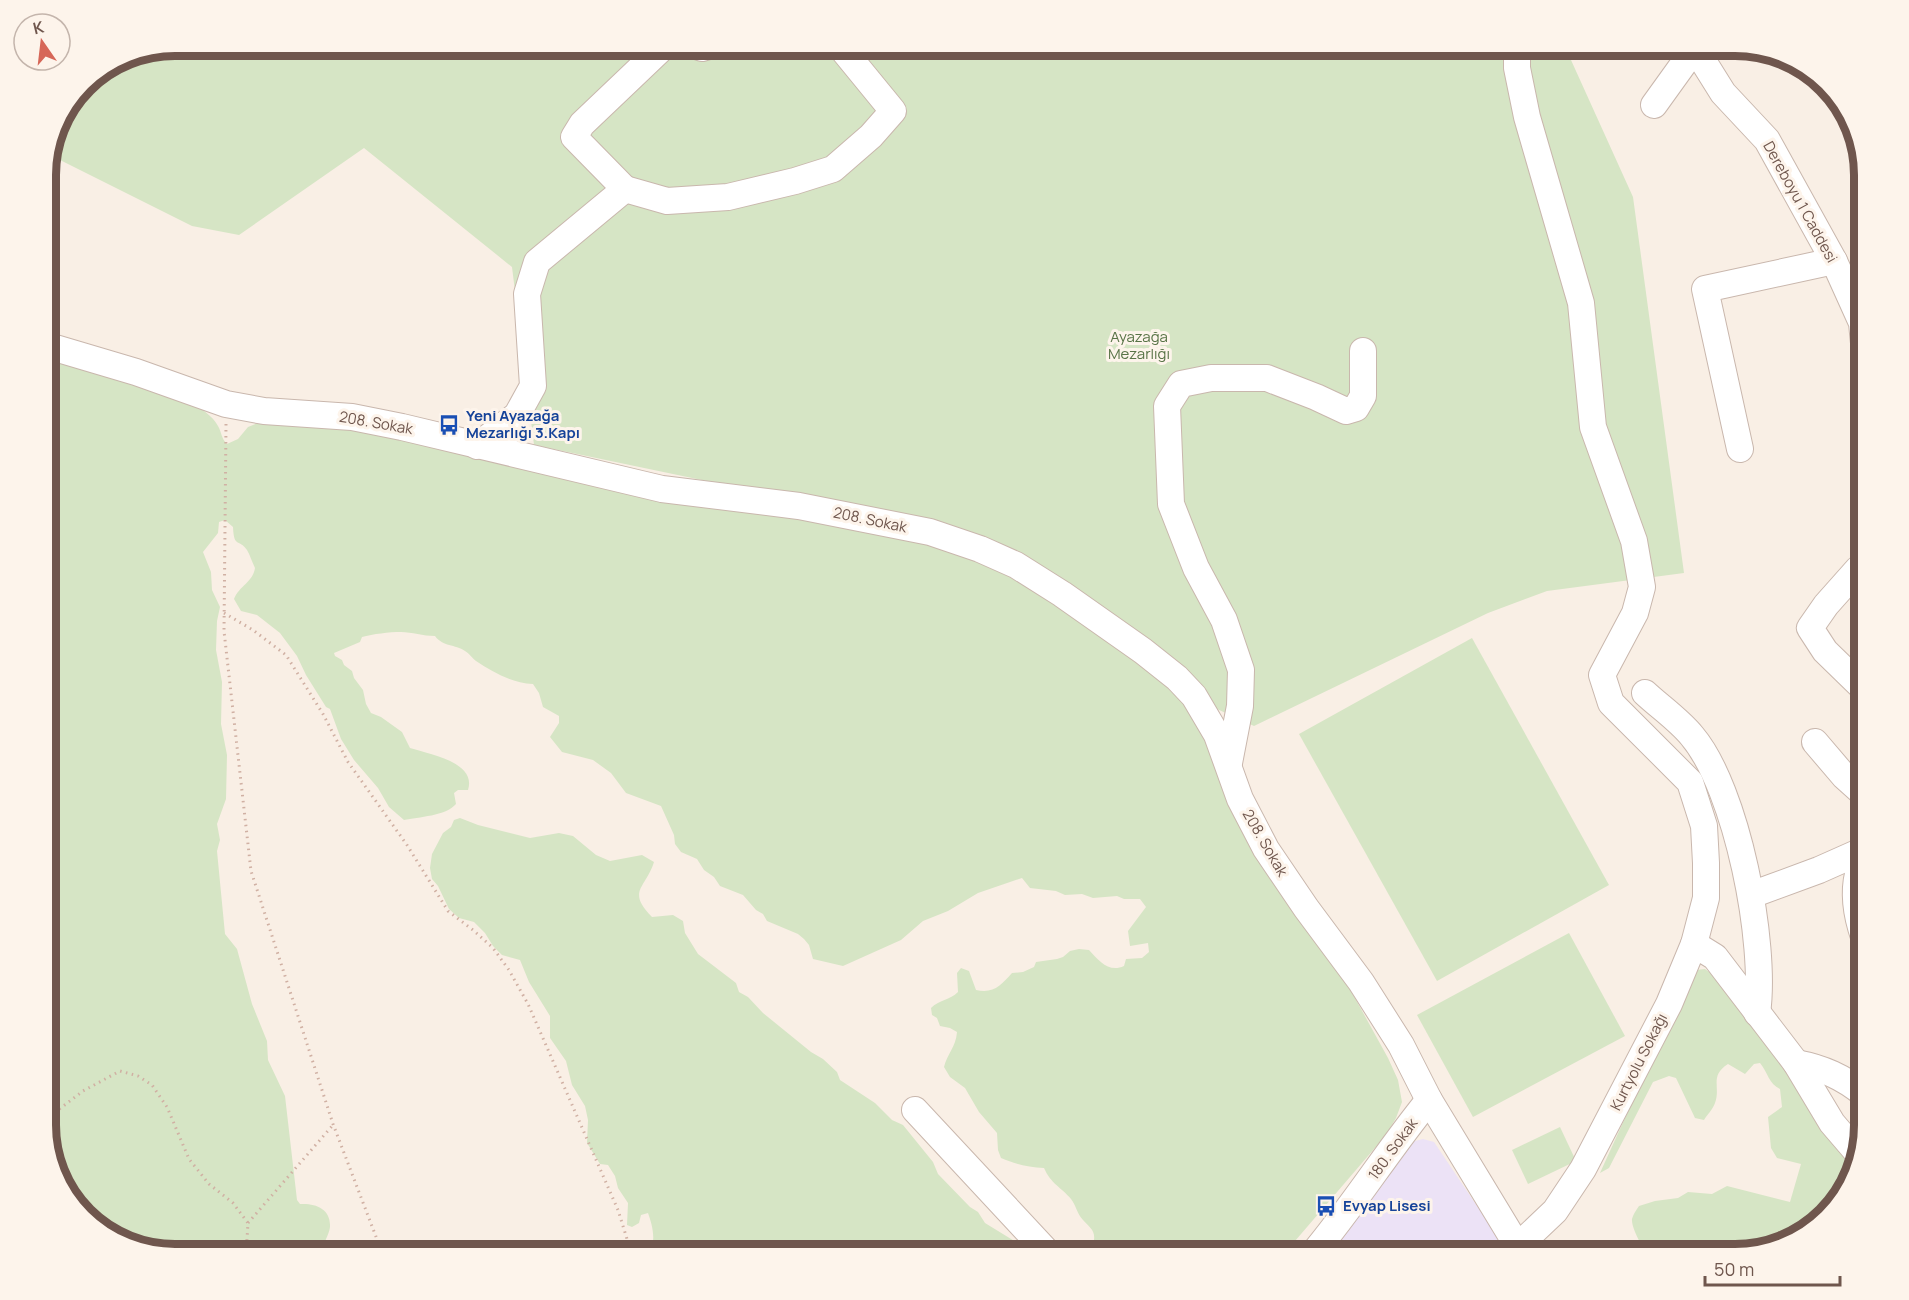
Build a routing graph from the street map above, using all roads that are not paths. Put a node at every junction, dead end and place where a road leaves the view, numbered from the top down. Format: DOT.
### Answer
graph roads {
  1 [pos="653,56"];
  2 [pos="848,56"];
  3 [pos="1517,56"];
  4 [pos="1688,56"];
  5 [pos="1700,56"];
  6 [pos="1654,105"];
  7 [pos="625,189"];
  8 [pos="1834,261"];
  9 [pos="1854,305"];
  10 [pos="56,348"];
  11 [pos="1363,351"];
  12 [pos="477,446"];
  13 [pos="1740,449"];
  14 [pos="1854,574"];
  15 [pos="1854,678"];
  16 [pos="1645,693"];
  17 [pos="1815,742"];
  18 [pos="1228,763"];
  19 [pos="1854,785"];
  20 [pos="1854,855"];
  21 [pos="1751,895"];
  22 [pos="1695,944"];
  23 [pos="1757,1012"];
  24 [pos="1796,1063"];
  25 [pos="1854,1086"];
  26 [pos="1429,1100"];
  27 [pos="915,1110"];
  28 [pos="1851,1146"];
  29 [pos="1040,1244"];
  30 [pos="1321,1244"];
  31 [pos="1516,1244"];
  32 [pos="1526,1244"];
  1 -- 7 [label="street"];
  2 -- 7 [label="street"];
  3 -- 22 [label="street, Kurtyolu Sokağı"];
  4 -- 6 [label="street"];
  5 -- 8 [label="street, Dereboyu 1 Caddesi"];
  7 -- 12 [label="street"];
  8 -- 9 [label="street, Dereboyu 1 Caddesi"];
  8 -- 13 [label="street"];
  10 -- 12 [label="street, 208. Sokak"];
  11 -- 18 [label="street"];
  12 -- 18 [label="street, 208. Sokak"];
  14 -- 15 [label="street"];
  16 -- 21 [label="street"];
  17 -- 19 [label="street"];
  18 -- 26 [label="street, 208. Sokak"];
  20 -- 21 [label="street"];
  21 -- 23 [label="street"];
  22 -- 23 [label="street"];
  22 -- 32 [label="street, Kurtyolu Sokağı"];
  23 -- 24 [label="street"];
  24 -- 25 [label="street"];
  24 -- 28 [label="street"];
  26 -- 30 [label="street, 180. Sokak"];
  26 -- 31 [label="street, 208. Sokak"];
  27 -- 29 [label="street"];
}
